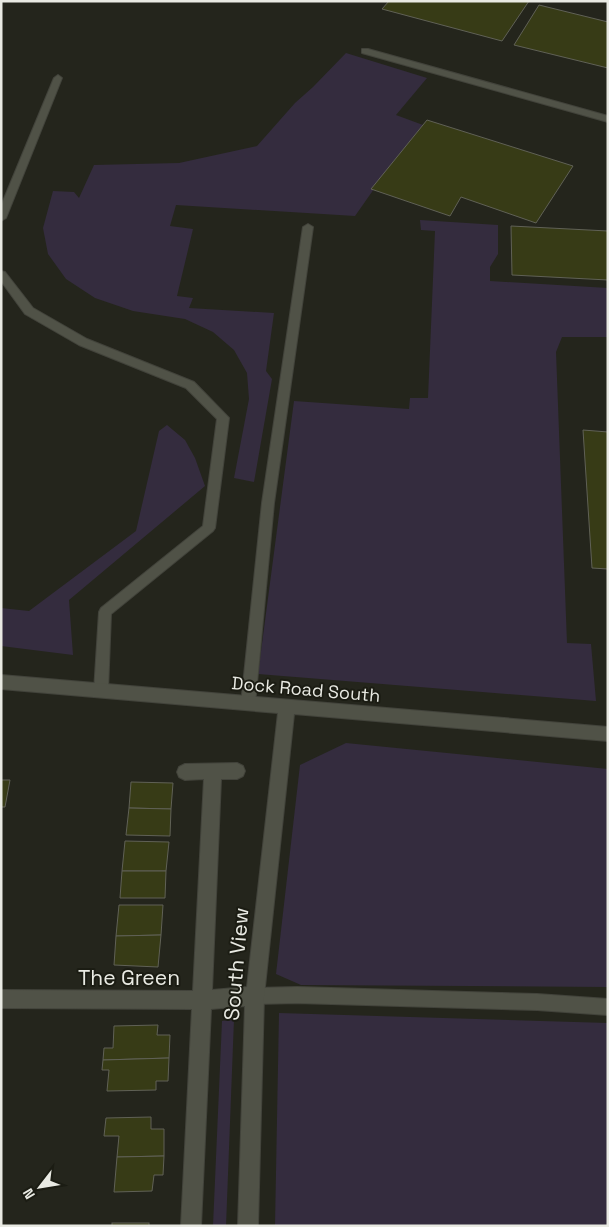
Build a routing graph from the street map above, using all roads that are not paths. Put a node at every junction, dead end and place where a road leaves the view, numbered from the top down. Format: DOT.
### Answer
graph roads {
  1 [pos="365,51"];
  2 [pos="58,78"];
  3 [pos="608,119"];
  4 [pos="1,218"];
  5 [pos="308,227"];
  6 [pos="1,274"];
  7 [pos="1,682"];
  8 [pos="102,691"];
  9 [pos="248,704"];
  10 [pos="287,708"];
  11 [pos="608,734"];
  12 [pos="237,771"];
  13 [pos="184,772"];
  14 [pos="213,772"];
  15 [pos="255,996"];
  16 [pos="1,999"];
  17 [pos="201,1000"];
  18 [pos="608,1007"];
  19 [pos="192,1226"];
  20 [pos="248,1226"];
  1 -- 3 [label="lane"];
  2 -- 4 [label="lane"];
  5 -- 9 [label="lane"];
  6 -- 8 [label="lane"];
  7 -- 8 [label="street, Dock Road South"];
  8 -- 9 [label="street, Dock Road South"];
  9 -- 10 [label="street, Dock Road South"];
  10 -- 11 [label="street, Dock Road South"];
  10 -- 15 [label="street, South View"];
  12 -- 14 [label="street"];
  13 -- 14 [label="street"];
  14 -- 17 [label="street, South View"];
  15 -- 17 [label="street, The Green"];
  15 -- 18 [label="lane"];
  15 -- 20 [label="street, South View"];
  16 -- 17 [label="street, The Green"];
  17 -- 19 [label="street, South View"];
}
